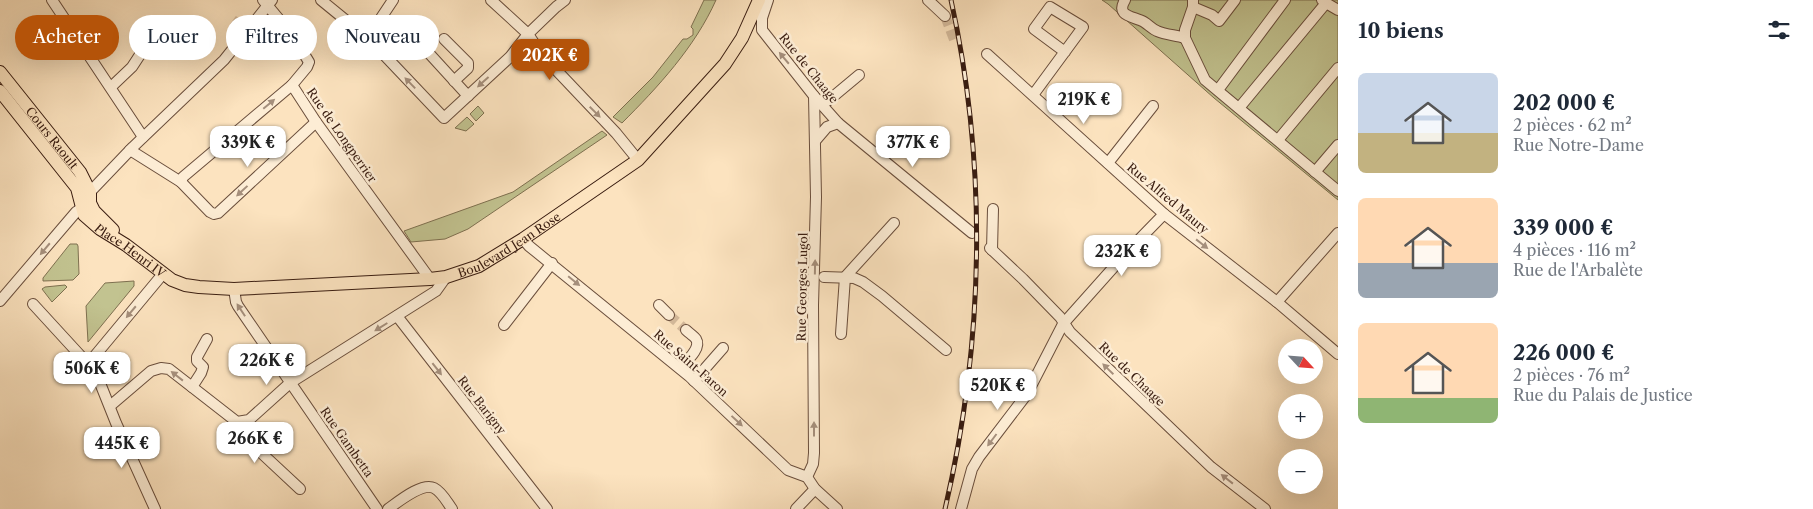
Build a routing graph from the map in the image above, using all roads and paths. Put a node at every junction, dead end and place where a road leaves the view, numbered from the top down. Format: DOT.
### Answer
graph roads {
  1 [pos="52,0"];
  2 [pos="321,0"];
  3 [pos="393,0"];
  4 [pos="491,0"];
  5 [pos="565,0"];
  6 [pos="760,0"];
  7 [pos="768,0"];
  8 [pos="928,0"];
  9 [pos="1125,0"];
  10 [pos="1235,0"];
  11 [pos="1284,0"];
  12 [pos="1324,1"];
  13 [pos="267,2"];
  14 [pos="553,3"];
  15 [pos="1193,3"];
  16 [pos="1338,10"];
  17 [pos="339,15"];
  18 [pos="383,15"];
  19 [pos="945,16"];
  20 [pos="528,34"];
  21 [pos="1185,38"];
  22 [pos="444,39"];
  23 [pos="1065,52"];
  24 [pos="987,54"];
  25 [pos="137,60"];
  26 [pos="389,60"];
  27 [pos="435,60"];
  28 [pos="1338,68"];
  29 [pos="0,72"];
  30 [pos="859,75"];
  31 [pos="454,80"];
  32 [pos="292,85"];
  33 [pos="111,88"];
  34 [pos="1218,90"];
  35 [pos="0,91"];
  36 [pos="468,96"];
  37 [pos="1032,96"];
  38 [pos="818,100"];
  39 [pos="1153,106"];
  40 [pos="1239,108"];
  41 [pos="315,121"];
  42 [pos="838,122"];
  43 [pos="143,137"];
  44 [pos="1278,140"];
  45 [pos="815,141"];
  46 [pos="1338,145"];
  47 [pos="130,150"];
  48 [pos="638,160"];
  49 [pos="1108,163"];
  50 [pos="1316,172"];
  51 [pos="181,182"];
  52 [pos="80,184"];
  53 [pos="1338,190"];
  54 [pos="87,201"];
  55 [pos="993,209"];
  56 [pos="1164,214"];
  57 [pos="894,223"];
  58 [pos="972,233"];
  59 [pos="1338,233"];
  60 [pos="523,239"];
  61 [pos="552,263"];
  62 [pos="162,275"];
  63 [pos="446,277"];
  64 [pos="824,277"];
  65 [pos="845,277"];
  66 [pos="430,279"];
  67 [pos="234,288"];
  68 [pos="1,300"];
  69 [pos="1277,302"];
  70 [pos="33,304"];
  71 [pos="659,305"];
  72 [pos="669,315"];
  73 [pos="397,316"];
  74 [pos="1063,324"];
  75 [pos="504,325"];
  76 [pos="686,330"];
  77 [pos="841,334"];
  78 [pos="207,339"];
  79 [pos="723,348"];
  80 [pos="946,350"];
  81 [pos="1338,354"];
  82 [pos="86,362"];
  83 [pos="680,368"];
  84 [pos="694,381"];
  85 [pos="290,383"];
  86 [pos="192,387"];
  87 [pos="110,406"];
  88 [pos="237,422"];
  89 [pos="808,477"];
  90 [pos="300,489"];
  91 [pos="814,489"];
  92 [pos="155,509"];
  93 [pos="378,509"];
  94 [pos="388,509"];
  95 [pos="452,509"];
  96 [pos="547,509"];
  97 [pos="796,509"];
  98 [pos="837,509"];
  99 [pos="960,509"];
  100 [pos="1265,509"];
  1 -- 33 [label="street"];
  2 -- 17 [label="street"];
  3 -- 18 [label="street"];
  4 -- 20 [label="street"];
  5 -- 14 [label="street"];
  6 -- 48 [label="main road, Boulevard Jean Rose"];
  38 -- 7 [label="street, Rue de Chaage, one-way"];
  8 -- 19 [label="street"];
  9 -- 21 [label="street"];
  10 -- 15 [label="street"];
  11 -- 34 [label="street"];
  12 -- 16 [label="street"];
  12 -- 40 [label="street"];
  13 -- 32 [label="street, Rue de Longperrier"];
  13 -- 43 [label="street"];
  14 -- 20 [label="street"];
  15 -- 21 [label="street"];
  20 -- 36 [label="street, one-way"];
  20 -- 48 [label="street, one-way"];
  21 -- 34 [label="street"];
  22 -- 31 [label="street"];
  23 -- 23 [label="street"];
  23 -- 37 [label="street"];
  24 -- 37 [label="street, Rue Alfred Maury"];
  25 -- 33 [label="street"];
  36 -- 26 [label="street, one-way"];
  27 -- 31 [label="street"];
  28 -- 44 [label="street"];
  29 -- 52 [label="main road, Cours Raoult"];
  30 -- 38 [label="street"];
  31 -- 36 [label="street"];
  32 -- 41 [label="street, Rue de Longperrier"];
  51 -- 32 [label="street, one-way"];
  33 -- 43 [label="street"];
  34 -- 40 [label="street"];
  35 -- 52 [label="main road, Cours Raoult"];
  37 -- 49 [label="street, Rue Alfred Maury"];
  38 -- 42 [label="street, Rue de Chaage"];
  38 -- 45 [label="street, Rue Georges Lugol"];
  39 -- 49 [label="street"];
  40 -- 44 [label="street"];
  41 -- 51 [label="street, one-way"];
  41 -- 66 [label="street, Rue de Longperrier"];
  42 -- 45 [label="street, Rue de Chaage"];
  42 -- 58 [label="street, Rue de Chaage"];
  43 -- 47 [label="street"];
  44 -- 50 [label="street"];
  89 -- 45 [label="street, Rue Georges Lugol, one-way"];
  46 -- 50 [label="street"];
  47 -- 51 [label="street"];
  47 -- 54 [label="street"];
  48 -- 60 [label="main road, Boulevard Jean Rose"];
  49 -- 56 [label="street, Rue Alfred Maury"];
  50 -- 53 [label="street"];
  52 -- 54 [label="main road"];
  52 -- 54 [label="main road, Place Henri IV"];
  54 -- 62 [label="main road, Place Henri IV"];
  54 -- 68 [label="street, one-way"];
  55 -- 74 [label="street, Rue de Chaage"];
  56 -- 69 [label="street, Rue Alfred Maury, one-way"];
  56 -- 74 [label="street"];
  57 -- 65 [label="street"];
  59 -- 69 [label="street"];
  60 -- 61 [label="street, Rue Saint-Faron"];
  60 -- 63 [label="main road, Boulevard Jean Rose"];
  61 -- 75 [label="street"];
  61 -- 83 [label="street, Rue Saint-Faron, one-way"];
  62 -- 67 [label="main road, Boulevard Jean Rose"];
  62 -- 82 [label="street, Place Henri IV, one-way"];
  63 -- 66 [label="main road, Boulevard Jean Rose"];
  63 -- 73 [label="street"];
  64 -- 65 [label="street"];
  65 -- 77 [label="street"];
  65 -- 80 [label="street"];
  66 -- 67 [label="main road, Boulevard Jean Rose"];
  85 -- 67 [label="street, Rue Gambetta, one-way"];
  69 -- 81 [label="street, Rue Alfred Maury"];
  70 -- 82 [label="street"];
  71 -- 72 [label="street"];
  73 -- 85 [label="street, one-way"];
  73 -- 96 [label="street, Rue Barigny, one-way"];
  74 -- 99 [label="street, one-way"];
  100 -- 74 [label="street, Rue de Chaage, one-way"];
  76 -- 83 [label="street"];
  78 -- 86 [label="street"];
  79 -- 84 [label="street"];
  82 -- 87 [label="street"];
  83 -- 84 [label="street, Rue Saint-Faron"];
  84 -- 89 [label="street, Rue Saint-Faron, one-way"];
  85 -- 88 [label="street"];
  85 -- 93 [label="street, Rue Gambetta"];
  86 -- 87 [label="street, one-way"];
  86 -- 88 [label="street"];
  87 -- 92 [label="street"];
  88 -- 90 [label="street"];
  89 -- 91 [label="street"];
  91 -- 97 [label="street"];
  91 -- 98 [label="street"];
  94 -- 95 [label="street"];
}
